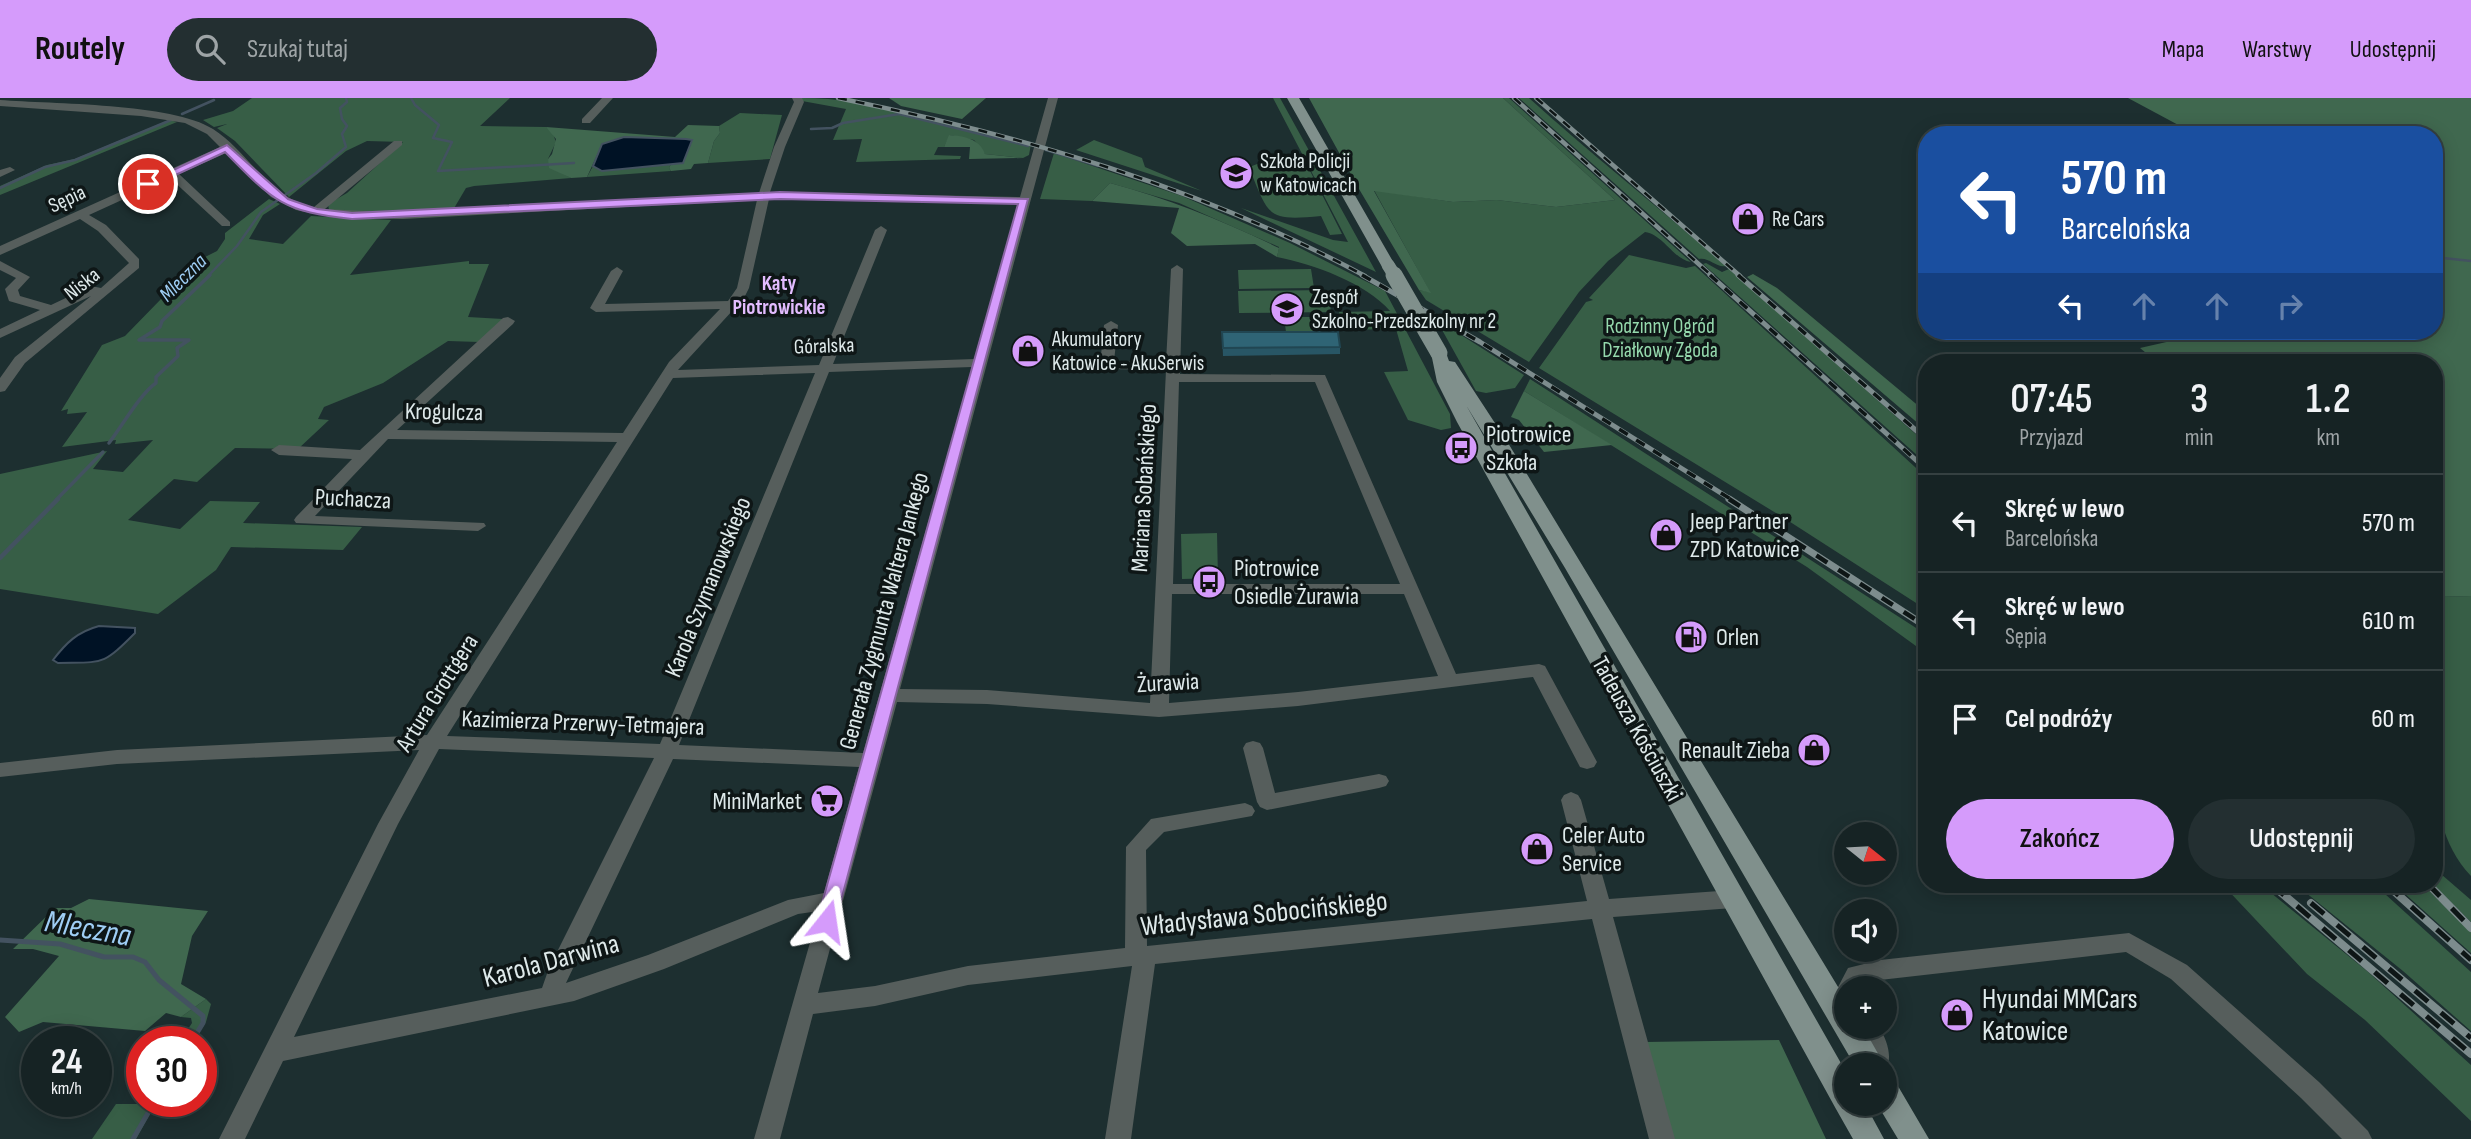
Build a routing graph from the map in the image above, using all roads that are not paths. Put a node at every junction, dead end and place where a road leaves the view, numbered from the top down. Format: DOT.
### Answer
graph roads {
  1 [pos="86,98"];
  2 [pos="608,98"];
  3 [pos="797,98"];
  4 [pos="1053,98"];
  5 [pos="1293,98"];
  6 [pos="0,103"];
  7 [pos="65,108"];
  8 [pos="586,121"];
  9 [pos="398,144"];
  10 [pos="227,148"];
  11 [pos="171,173"];
  12 [pos="762,196"];
  13 [pos="1024,201"];
  14 [pos="315,212"];
  15 [pos="80,214"];
  16 [pos="226,224"];
  17 [pos="881,230"];
  18 [pos="0,251"];
  19 [pos="0,265"];
  20 [pos="1177,269"];
  21 [pos="617,271"];
  22 [pos="127,274"];
  23 [pos="733,305"];
  24 [pos="51,310"];
  25 [pos="78,312"];
  26 [pos="508,321"];
  27 [pos="1111,325"];
  28 [pos="0,334"];
  29 [pos="1439,354"];
  30 [pos="980,363"];
  31 [pos="825,367"];
  32 [pos="1174,372"];
  33 [pos="670,374"];
  34 [pos="0,388"];
  35 [pos="384,434"];
  36 [pos="629,438"];
  37 [pos="279,450"];
  38 [pos="362,455"];
  39 [pos="478,526"];
  40 [pos="1164,589"];
  41 [pos="1412,589"];
  42 [pos="1450,679"];
  43 [pos="889,695"];
  44 [pos="1159,710"];
  45 [pos="433,742"];
  46 [pos="1253,748"];
  47 [pos="667,751"];
  48 [pos="871,760"];
  49 [pos="1587,762"];
  50 [pos="0,770"];
  51 [pos="1379,781"];
  52 [pos="1571,800"];
  53 [pos="1245,811"];
  54 [pos="1733,899"];
  55 [pos="832,900"];
  56 [pos="1600,908"];
  57 [pos="1141,958"];
  58 [pos="1855,976"];
  59 [pos="551,996"];
  60 [pos="804,1004"];
  61 [pos="1834,1004"];
  62 [pos="275,1052"];
  63 [pos="1834,1078"];
  64 [pos="1897,1110"];
  65 [pos="1856,1116"];
  66 [pos="232,1139"];
  67 [pos="767,1139"];
  68 [pos="1118,1139"];
  69 [pos="1662,1139"];
  70 [pos="1869,1139"];
  71 [pos="1914,1139"];
  72 [pos="2359,1139"];
  1 -- 7 [label="street"];
  2 -- 8 [label="street"];
  3 -- 12 [label="street, Artura Grottgera"];
  4 -- 13 [label="street, Generała Zygmunta Waltera Jankego"];
  5 -- 29 [label="main road, Tadeusza Kościuszki, bridge"];
  6 -- 7 [label="street"];
  7 -- 10 [label="street"];
  9 -- 14 [label="street"];
  10 -- 11 [label="street, Sępia"];
  10 -- 14 [label="street"];
  11 -- 15 [label="street, Sępia"];
  11 -- 16 [label="street"];
  12 -- 13 [label="street"];
  12 -- 14 [label="street"];
  12 -- 23 [label="street, Artura Grottgera"];
  13 -- 30 [label="street, Generała Zygmunta Waltera Jankego"];
  15 -- 18 [label="street, Sępia"];
  15 -- 22 [label="street, Niska"];
  17 -- 31 [label="street, Karola Szymanowskiego"];
  19 -- 24 [label="street"];
  20 -- 32 [label="street, Mariana Sobańskiego"];
  21 -- 23 [label="street"];
  22 -- 24 [label="street"];
  22 -- 25 [label="street, Niska"];
  23 -- 33 [label="street, Artura Grottgera"];
  24 -- 25 [label="street"];
  24 -- 28 [label="street"];
  25 -- 34 [label="street, Niska"];
  26 -- 35 [label="street, Krogulcza"];
  27 -- 32 [label="street"];
  29 -- 54 [label="main road, Tadeusza Kościuszki"];
  29 -- 61 [label="main road, Tadeusza Kościuszki"];
  30 -- 31 [label="street, Góralska"];
  30 -- 43 [label="street, Generała Zygmunta Waltera Jankego"];
  31 -- 33 [label="street, Góralska"];
  31 -- 47 [label="street, Karola Szymanowskiego"];
  32 -- 40 [label="street, Mariana Sobańskiego"];
  32 -- 41 [label="street"];
  33 -- 36 [label="street, Artura Grottgera"];
  35 -- 36 [label="street, Krogulcza"];
  35 -- 38 [label="street, Puchacza"];
  36 -- 45 [label="street, Artura Grottgera"];
  37 -- 38 [label="street"];
  38 -- 39 [label="street, Puchacza"];
  40 -- 41 [label="street"];
  40 -- 44 [label="street, Mariana Sobańskiego"];
  41 -- 42 [label="street"];
  42 -- 44 [label="street, Żurawia"];
  42 -- 49 [label="street, Żurawia"];
  43 -- 44 [label="street, Żurawia"];
  43 -- 48 [label="street, Generała Zygmunta Waltera Jankego"];
  45 -- 47 [label="street, Kazimierza Przerwy-Tetmajera"];
  45 -- 50 [label="street, Kazimierza Przerwy-Tetmajera"];
  45 -- 62 [label="street, Artura Grottgera"];
  46 -- 51 [label="street"];
  47 -- 48 [label="street, Kazimierza Przerwy-Tetmajera"];
  47 -- 59 [label="street, Karola Szymanowskiego"];
  48 -- 55 [label="street, Generała Zygmunta Waltera Jankego"];
  52 -- 56 [label="street"];
  53 -- 57 [label="street"];
  54 -- 56 [label="street, Władysława Sobocińskiego"];
  54 -- 63 [label="main road, Tadeusza Kościuszki"];
  55 -- 59 [label="street, Karola Darwina"];
  55 -- 60 [label="street, Generała Zygmunta Waltera Jankego"];
  56 -- 57 [label="street, Władysława Sobocińskiego"];
  56 -- 69 [label="street"];
  57 -- 60 [label="street, Władysława Sobocińskiego"];
  57 -- 68 [label="street"];
  58 -- 72 [label="street"];
  59 -- 62 [label="street, Karola Darwina"];
  60 -- 67 [label="street, Generała Zygmunta Waltera Jankego"];
  62 -- 66 [label="street, Artura Grottgera"];
  64 -- 71 [label="main road"];
  65 -- 70 [label="main road"];
}
